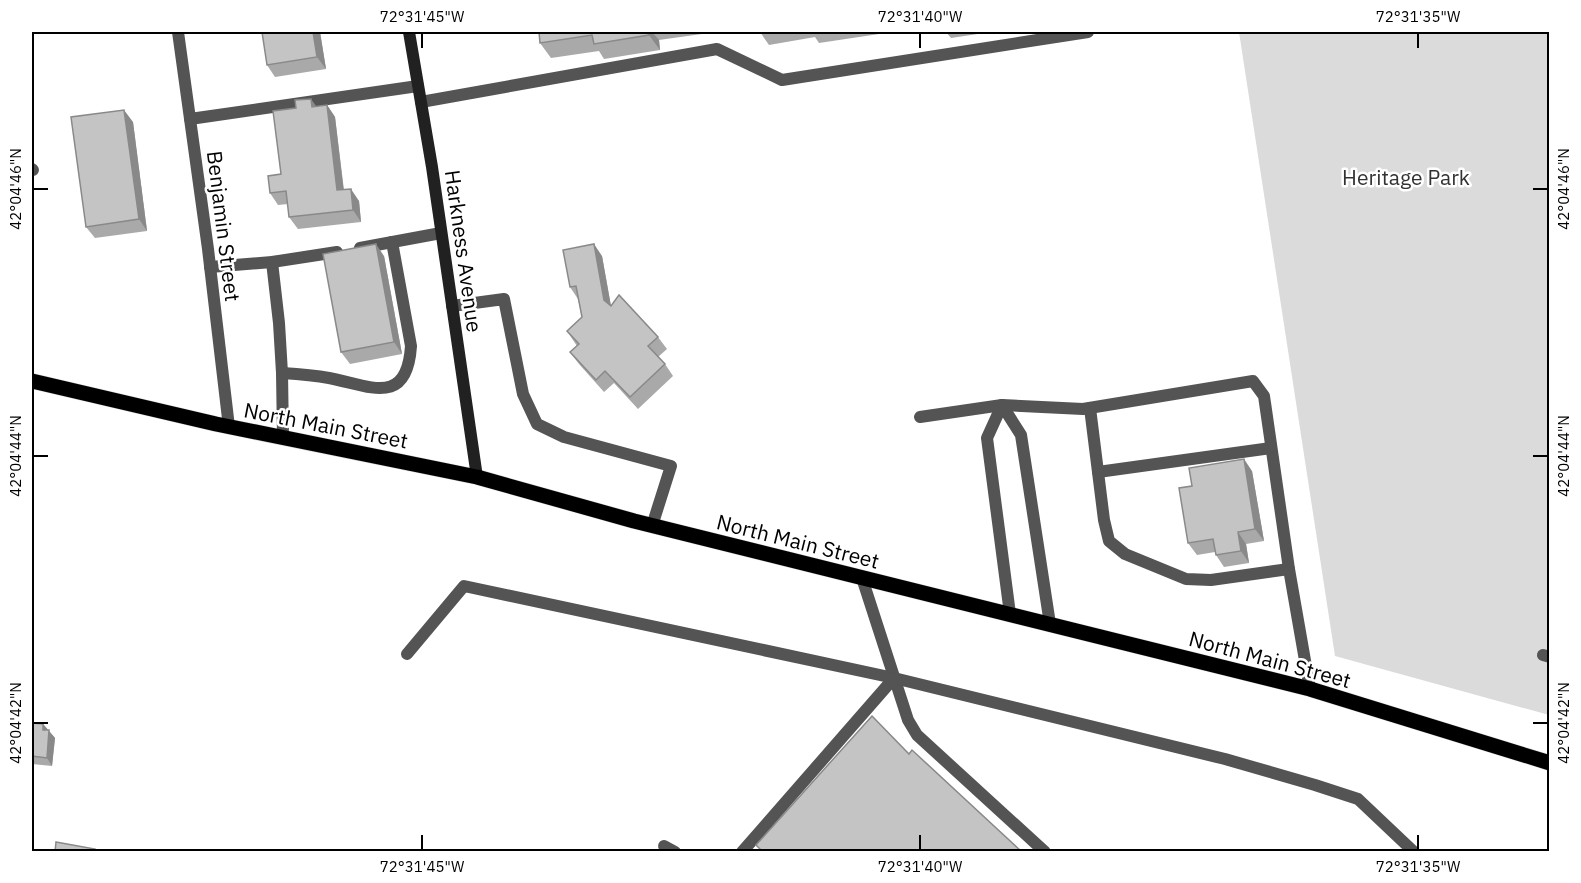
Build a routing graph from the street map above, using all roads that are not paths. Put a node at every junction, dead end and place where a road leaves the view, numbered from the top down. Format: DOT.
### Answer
graph roads {
  1 [pos="178,32"];
  2 [pos="409,32"];
  3 [pos="1088,32"];
  4 [pos="418,86"];
  5 [pos="421,102"];
  6 [pos="190,119"];
  7 [pos="441,233"];
  8 [pos="392,242"];
  9 [pos="272,262"];
  10 [pos="210,267"];
  11 [pos="452,306"];
  12 [pos="282,373"];
  13 [pos="32,381"];
  14 [pos="1002,405"];
  15 [pos="1090,408"];
  16 [pos="920,417"];
  17 [pos="230,427"];
  18 [pos="283,437"];
  19 [pos="1271,448"];
  20 [pos="1098,472"];
  21 [pos="477,477"];
  22 [pos="652,526"];
  23 [pos="1289,569"];
  24 [pos="862,578"];
  25 [pos="1010,614"];
  26 [pos="1050,624"];
  27 [pos="407,654"];
  28 [pos="894,678"];
  29 [pos="1310,689"];
  30 [pos="1550,763"];
  31 [pos="742,852"];
  32 [pos="1045,852"];
  33 [pos="1414,852"];
  1 -- 6 [label="street, Benjamin Street"];
  2 -- 4 [label="main road, Harkness Avenue"];
  3 -- 5 [label="street"];
  4 -- 5 [label="main road, Harkness Avenue"];
  4 -- 6 [label="street"];
  5 -- 7 [label="main road, Harkness Avenue"];
  6 -- 10 [label="street, Benjamin Street"];
  7 -- 8 [label="street"];
  7 -- 11 [label="main road, Harkness Avenue"];
  8 -- 9 [label="street"];
  8 -- 12 [label="street"];
  9 -- 10 [label="street"];
  9 -- 12 [label="street"];
  10 -- 17 [label="street, Benjamin Street"];
  11 -- 21 [label="main road, Harkness Avenue"];
  11 -- 22 [label="street"];
  12 -- 18 [label="street"];
  13 -- 17 [label="main road, North Main Street"];
  14 -- 15 [label="street"];
  14 -- 16 [label="street"];
  14 -- 25 [label="street"];
  14 -- 26 [label="street"];
  15 -- 19 [label="street"];
  15 -- 20 [label="street"];
  17 -- 18 [label="main road, North Main Street"];
  18 -- 21 [label="main road, North Main Street"];
  19 -- 20 [label="street"];
  19 -- 23 [label="street"];
  20 -- 23 [label="street"];
  21 -- 22 [label="main road, North Main Street"];
  22 -- 24 [label="main road, North Main Street"];
  23 -- 29 [label="street"];
  24 -- 25 [label="main road, North Main Street"];
  24 -- 28 [label="street"];
  25 -- 26 [label="main road, North Main Street"];
  26 -- 29 [label="main road, North Main Street"];
  27 -- 28 [label="street"];
  28 -- 31 [label="street"];
  28 -- 32 [label="street"];
  28 -- 33 [label="street"];
  29 -- 30 [label="main road, North Main Street"];
}
